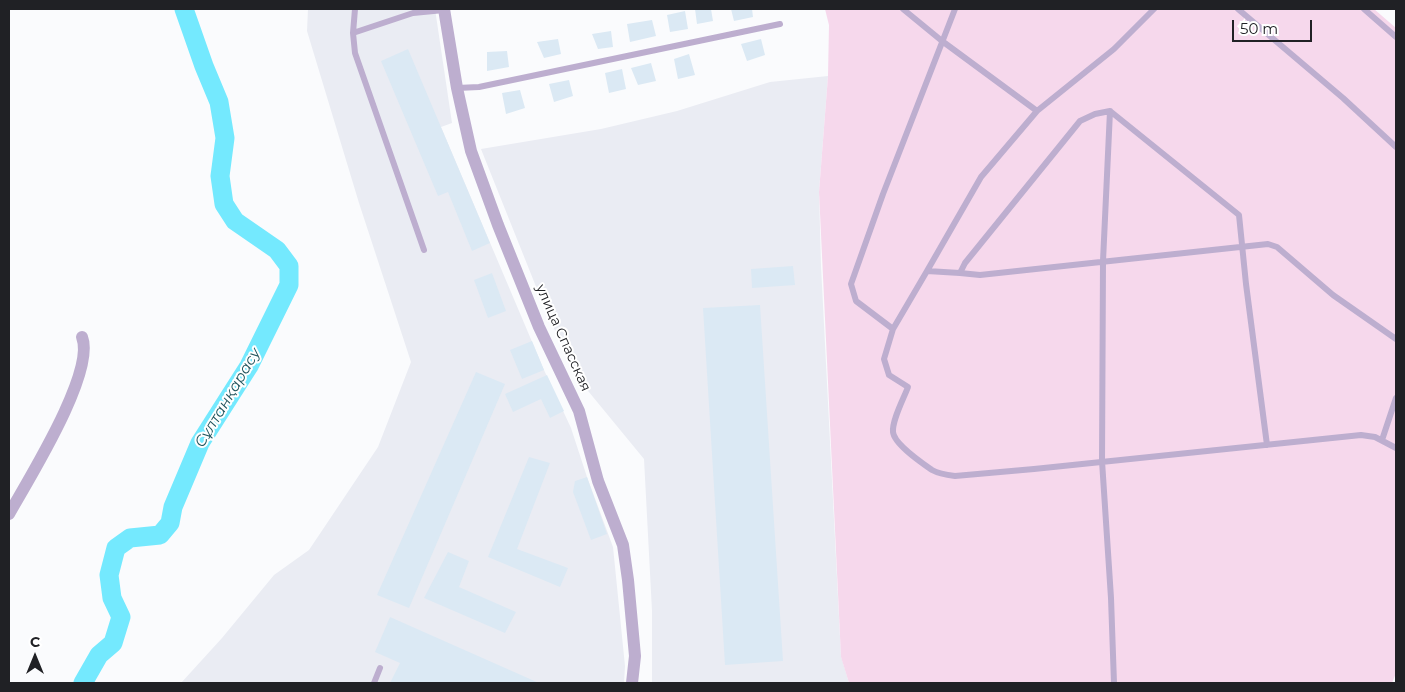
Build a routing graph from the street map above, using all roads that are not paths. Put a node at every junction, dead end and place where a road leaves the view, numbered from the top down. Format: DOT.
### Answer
graph roads {
  1 [pos="355,9"];
  2 [pos="444,9"];
  3 [pos="903,9"];
  4 [pos="955,9"];
  5 [pos="1154,9"];
  6 [pos="1238,9"];
  7 [pos="1364,9"];
  8 [pos="780,24"];
  9 [pos="353,33"];
  10 [pos="1396,37"];
  11 [pos="942,41"];
  12 [pos="457,88"];
  13 [pos="1037,111"];
  14 [pos="1110,111"];
  15 [pos="1396,147"];
  16 [pos="1242,246"];
  17 [pos="424,250"];
  18 [pos="1103,262"];
  19 [pos="927,271"];
  20 [pos="960,273"];
  21 [pos="893,329"];
  22 [pos="82,337"];
  23 [pos="1396,339"];
  24 [pos="1396,398"];
  25 [pos="1382,440"];
  26 [pos="1267,445"];
  27 [pos="1396,448"];
  28 [pos="1102,461"];
  29 [pos="9,514"];
  30 [pos="380,668"];
  31 [pos="374,683"];
  32 [pos="632,683"];
  33 [pos="1114,683"];
  1 -- 9 [label="lane"];
  2 -- 9 [label="lane"];
  2 -- 12 [label="street, улица Спасская"];
  3 -- 11 [label="lane"];
  4 -- 11 [label="lane"];
  5 -- 13 [label="lane"];
  6 -- 15 [label="lane"];
  7 -- 10 [label="lane"];
  8 -- 12 [label="lane"];
  9 -- 17 [label="lane"];
  11 -- 13 [label="lane"];
  11 -- 21 [label="lane"];
  12 -- 32 [label="street, улица Спасская"];
  13 -- 19 [label="lane"];
  14 -- 16 [label="lane"];
  14 -- 18 [label="lane"];
  14 -- 20 [label="lane"];
  16 -- 18 [label="lane"];
  16 -- 23 [label="lane"];
  16 -- 26 [label="lane"];
  18 -- 20 [label="lane"];
  18 -- 28 [label="lane"];
  19 -- 20 [label="lane"];
  19 -- 21 [label="lane"];
  21 -- 28 [label="lane"];
  22 -- 29 [label="street"];
  24 -- 25 [label="lane"];
  25 -- 26 [label="lane"];
  25 -- 27 [label="lane"];
  26 -- 28 [label="lane"];
  28 -- 33 [label="lane"];
  30 -- 31 [label="lane"];
}
